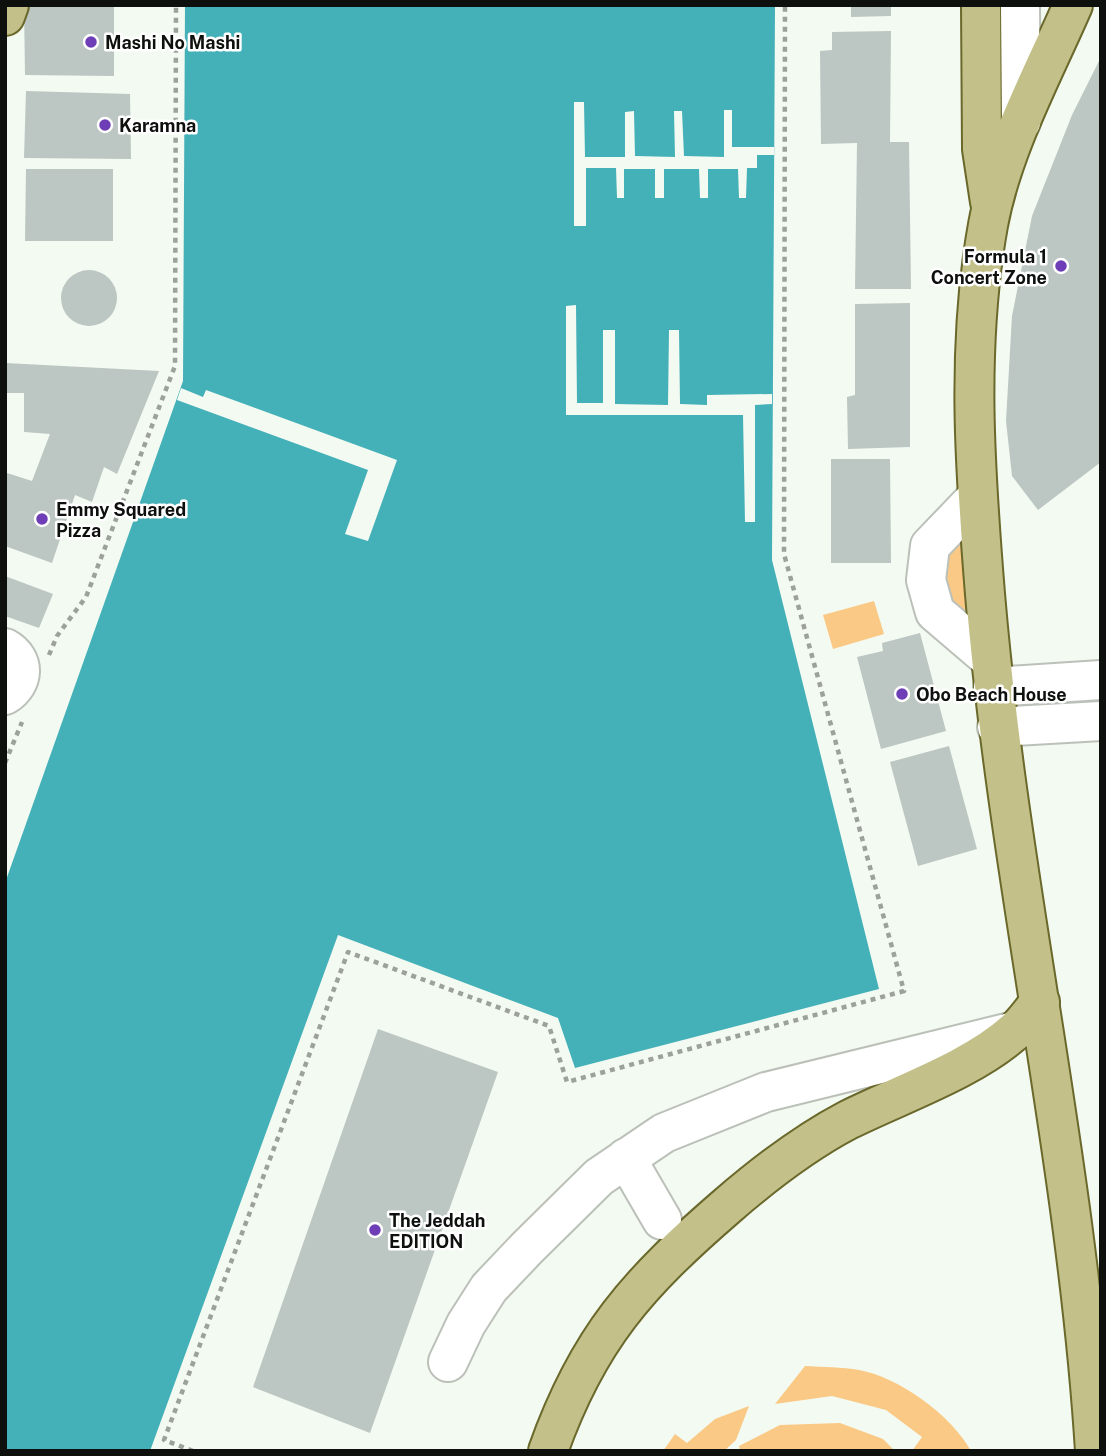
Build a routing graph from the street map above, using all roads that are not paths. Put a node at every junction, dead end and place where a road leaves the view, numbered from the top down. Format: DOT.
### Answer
graph roads {
  1 [pos="9,5"];
  2 [pos="981,5"];
  3 [pos="1020,5"];
  4 [pos="1073,5"];
  5 [pos="5,16"];
  6 [pos="1021,122"];
  7 [pos="991,214"];
  8 [pos="977,497"];
  9 [pos="5,648"];
  10 [pos="992,673"];
  11 [pos="1101,680"];
  12 [pos="5,695"];
  13 [pos="1101,721"];
  14 [pos="997,727"];
  15 [pos="1040,1002"];
  16 [pos="1015,1031"];
  17 [pos="626,1158"];
  18 [pos="662,1220"];
  19 [pos="448,1362"];
  20 [pos="548,1451"];
  21 [pos="1095,1451"];
  1 -- 5 [label="main road"];
  2 -- 7 [label="main road"];
  3 -- 6 [label="street"];
  4 -- 6 [label="main road"];
  6 -- 7 [label="main road"];
  7 -- 8 [label="main road"];
  8 -- 10 [label="main road"];
  8 -- 10 [label="street"];
  9 -- 12 [label="street"];
  10 -- 11 [label="street"];
  10 -- 14 [label="main road"];
  13 -- 14 [label="street"];
  14 -- 15 [label="main road"];
  15 -- 16 [label="main road"];
  15 -- 21 [label="main road"];
  16 -- 17 [label="street"];
  16 -- 20 [label="main road"];
  17 -- 18 [label="street"];
  17 -- 19 [label="street"];
}
